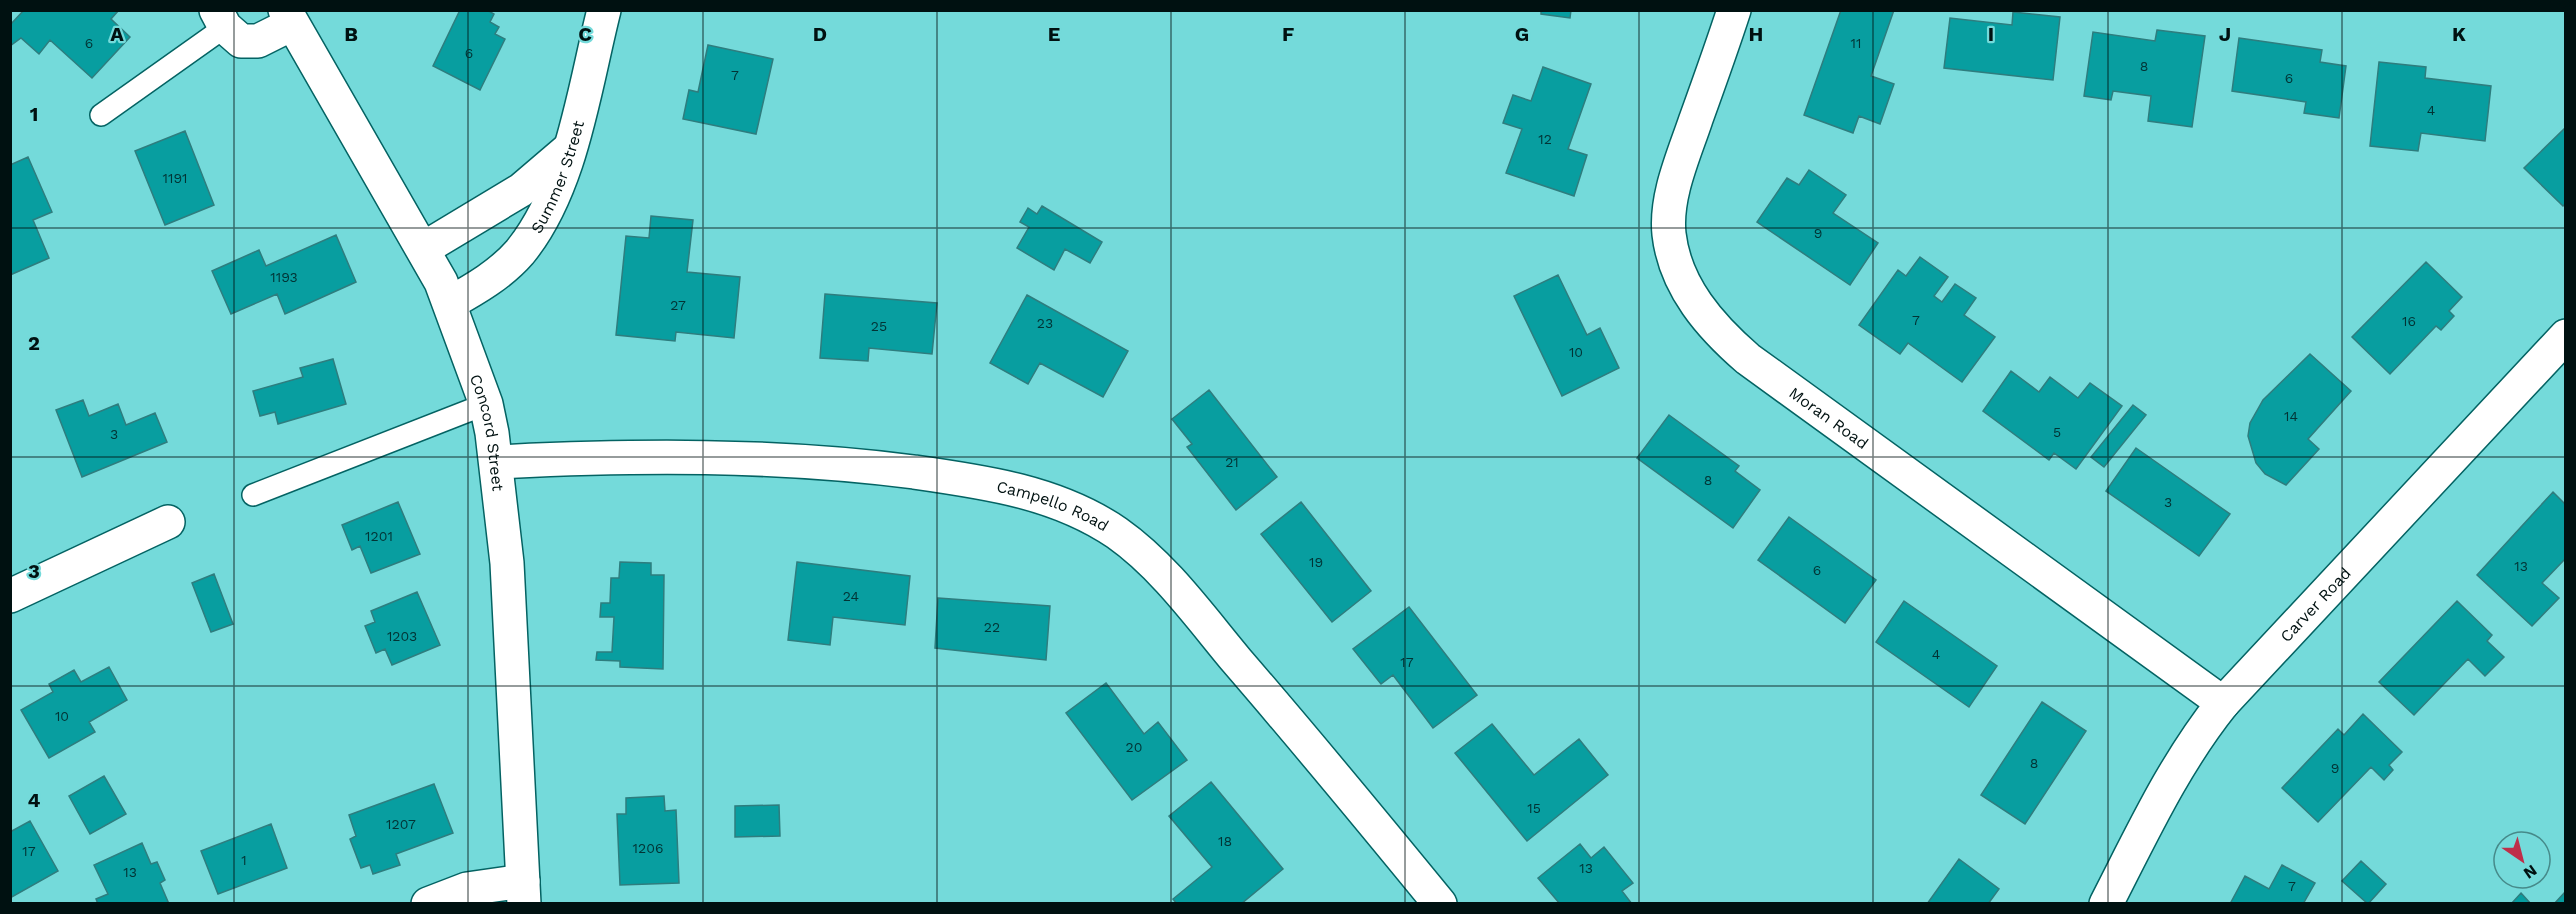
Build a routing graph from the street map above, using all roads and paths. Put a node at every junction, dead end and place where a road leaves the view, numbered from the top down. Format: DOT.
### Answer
graph roads {
  1 [pos="604,10"];
  2 [pos="1734,10"];
  3 [pos="289,17"];
  4 [pos="221,19"];
  5 [pos="100,116"];
  6 [pos="569,149"];
  7 [pos="423,249"];
  8 [pos="450,303"];
  9 [pos="2565,336"];
  10 [pos="486,404"];
  11 [pos="496,462"];
  12 [pos="253,495"];
  13 [pos="168,522"];
  14 [pos="10,596"];
  15 [pos="2223,703"];
  16 [pos="523,892"];
  17 [pos="428,903"];
  18 [pos="1440,903"];
  19 [pos="2106,903"];
  1 -- 6 [label="street, Summer Street"];
  2 -- 15 [label="street, Moran Road"];
  3 -- 4 [label="street"];
  3 -- 7 [label="street, Concord Street"];
  4 -- 5 [label="lane"];
  6 -- 7 [label="street"];
  6 -- 8 [label="street, Summer Street"];
  7 -- 8 [label="street, Concord Street"];
  8 -- 10 [label="street, Concord Street"];
  9 -- 15 [label="street, Carver Road"];
  10 -- 11 [label="street, Concord Street"];
  10 -- 12 [label="lane"];
  11 -- 16 [label="street, Concord Street"];
  11 -- 18 [label="street, Campello Road"];
  13 -- 14 [label="street"];
  15 -- 19 [label="street, Carver Road"];
  16 -- 17 [label="street"];
}
